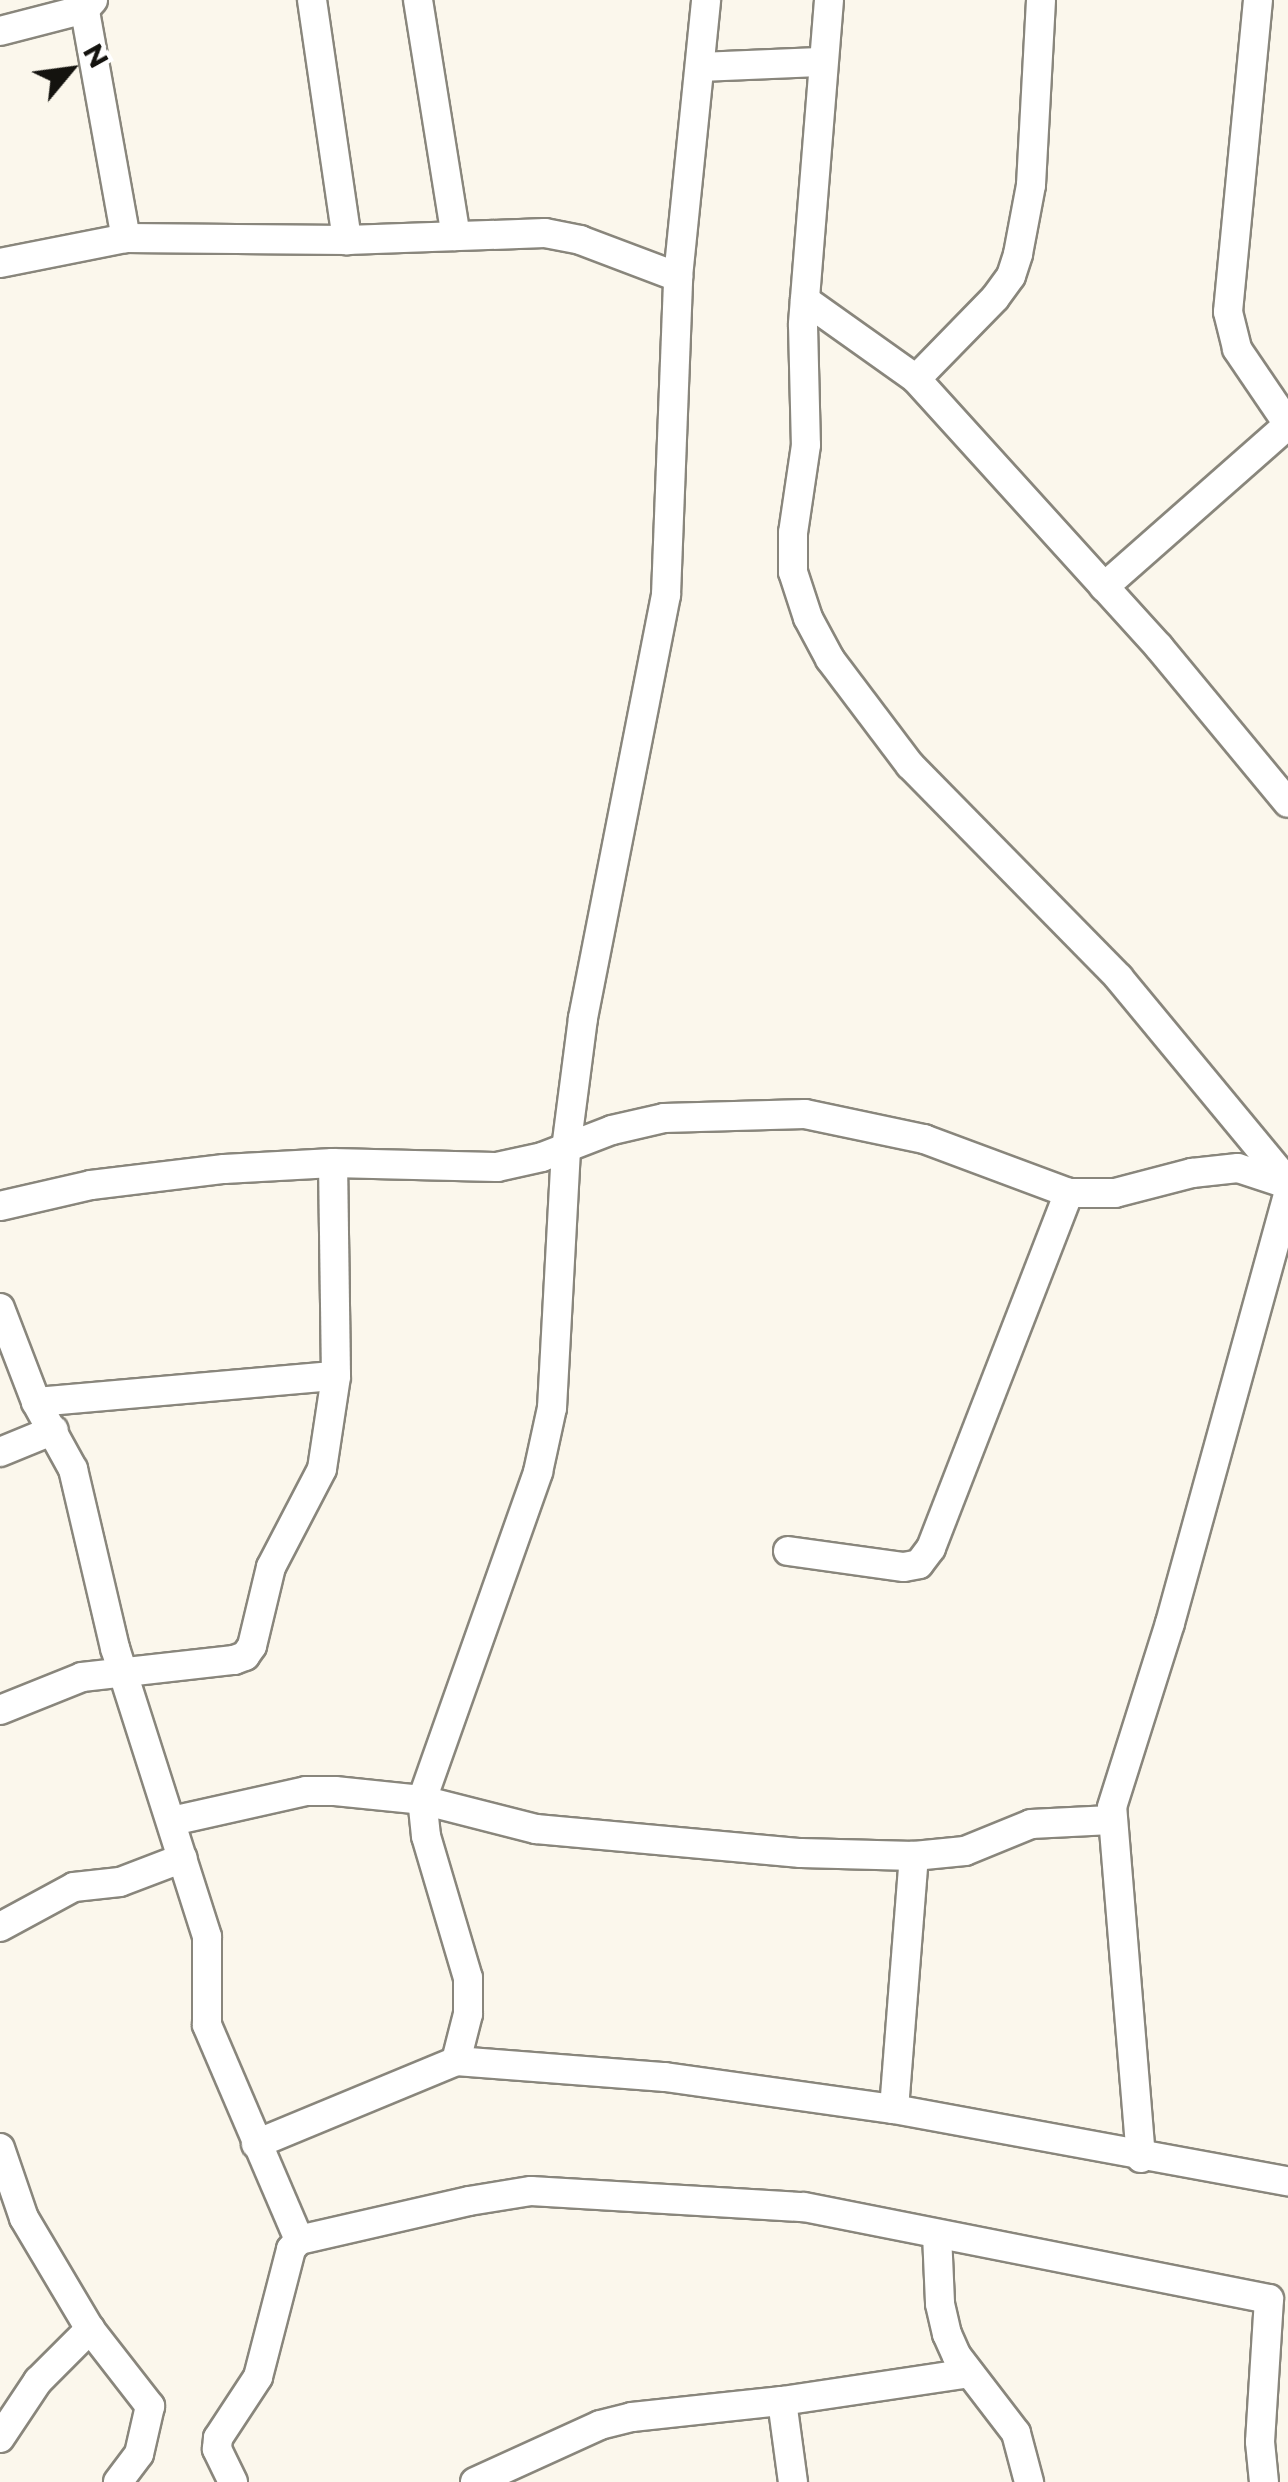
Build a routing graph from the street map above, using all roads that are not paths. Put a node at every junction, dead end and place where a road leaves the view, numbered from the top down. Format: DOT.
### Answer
graph roads {
  1 [pos="312,0"];
  2 [pos="418,0"];
  3 [pos="706,0"];
  4 [pos="828,0"];
  5 [pos="1041,0"];
  6 [pos="1258,0"];
  7 [pos="87,3"];
  8 [pos="0,31"];
  9 [pos="823,62"];
  10 [pos="702,66"];
  11 [pos="456,236"];
  12 [pos="126,238"];
  13 [pos="347,240"];
  14 [pos="0,263"];
  15 [pos="678,277"];
  16 [pos="806,300"];
  17 [pos="916,379"];
  18 [pos="1288,424"];
  19 [pos="1104,587"];
  20 [pos="1288,803"];
  21 [pos="566,1148"];
  22 [pos="333,1164"];
  23 [pos="1288,1183"];
  24 [pos="1069,1193"];
  25 [pos="1288,1195"];
  26 [pos="0,1206"];
  27 [pos="0,1308"];
  28 [pos="336,1376"];
  29 [pos="36,1402"];
  30 [pos="54,1430"];
  31 [pos="0,1452"];
  32 [pos="788,1551"];
  33 [pos="124,1674"];
  34 [pos="0,1710"];
  35 [pos="422,1800"];
  36 [pos="1110,1820"];
  37 [pos="172,1821"];
  38 [pos="914,1856"];
  39 [pos="183,1858"];
  40 [pos="0,1927"];
  41 [pos="456,2061"];
  42 [pos="894,2110"];
  43 [pos="256,2144"];
  44 [pos="0,2148"];
  45 [pos="1141,2158"];
  46 [pos="1288,2181"];
  47 [pos="12,2220"];
  48 [pos="937,2234"];
  49 [pos="298,2240"];
  50 [pos="1278,2301"];
  51 [pos="90,2328"];
  52 [pos="969,2372"];
  53 [pos="782,2401"];
  54 [pos="0,2438"];
  55 [pos="236,2481"];
  56 [pos="118,2482"];
  57 [pos="475,2482"];
  58 [pos="793,2482"];
  59 [pos="1029,2482"];
  60 [pos="1264,2482"];
  1 -- 13 [label="street"];
  2 -- 11 [label="street"];
  3 -- 10 [label="street"];
  4 -- 9 [label="street"];
  5 -- 17 [label="street"];
  6 -- 18 [label="street"];
  7 -- 8 [label="street"];
  7 -- 12 [label="street"];
  9 -- 10 [label="street"];
  9 -- 16 [label="street"];
  10 -- 15 [label="street"];
  11 -- 13 [label="street"];
  11 -- 15 [label="street"];
  12 -- 13 [label="street"];
  12 -- 14 [label="street"];
  15 -- 21 [label="street"];
  16 -- 17 [label="street"];
  16 -- 23 [label="street"];
  17 -- 19 [label="street"];
  18 -- 19 [label="street"];
  19 -- 20 [label="street"];
  21 -- 22 [label="street"];
  21 -- 24 [label="street"];
  21 -- 35 [label="street"];
  22 -- 26 [label="street"];
  22 -- 28 [label="street"];
  23 -- 24 [label="street"];
  24 -- 32 [label="street"];
  25 -- 36 [label="street"];
  27 -- 29 [label="street"];
  28 -- 29 [label="street"];
  28 -- 33 [label="street"];
  29 -- 30 [label="street"];
  30 -- 31 [label="street"];
  30 -- 33 [label="street"];
  33 -- 34 [label="street"];
  33 -- 37 [label="street"];
  35 -- 37 [label="street"];
  35 -- 38 [label="street"];
  35 -- 41 [label="street"];
  36 -- 38 [label="street"];
  36 -- 45 [label="street"];
  37 -- 39 [label="street"];
  38 -- 42 [label="street"];
  39 -- 40 [label="street"];
  39 -- 43 [label="street"];
  41 -- 42 [label="street"];
  41 -- 43 [label="street"];
  42 -- 45 [label="street"];
  43 -- 49 [label="street"];
  44 -- 47 [label="street"];
  45 -- 46 [label="street"];
  47 -- 51 [label="street"];
  48 -- 49 [label="street"];
  48 -- 50 [label="street"];
  48 -- 52 [label="street"];
  49 -- 55 [label="street"];
  50 -- 60 [label="street"];
  51 -- 54 [label="street"];
  51 -- 56 [label="street"];
  52 -- 53 [label="street"];
  52 -- 59 [label="street"];
  53 -- 57 [label="street"];
  53 -- 58 [label="street"];
}
